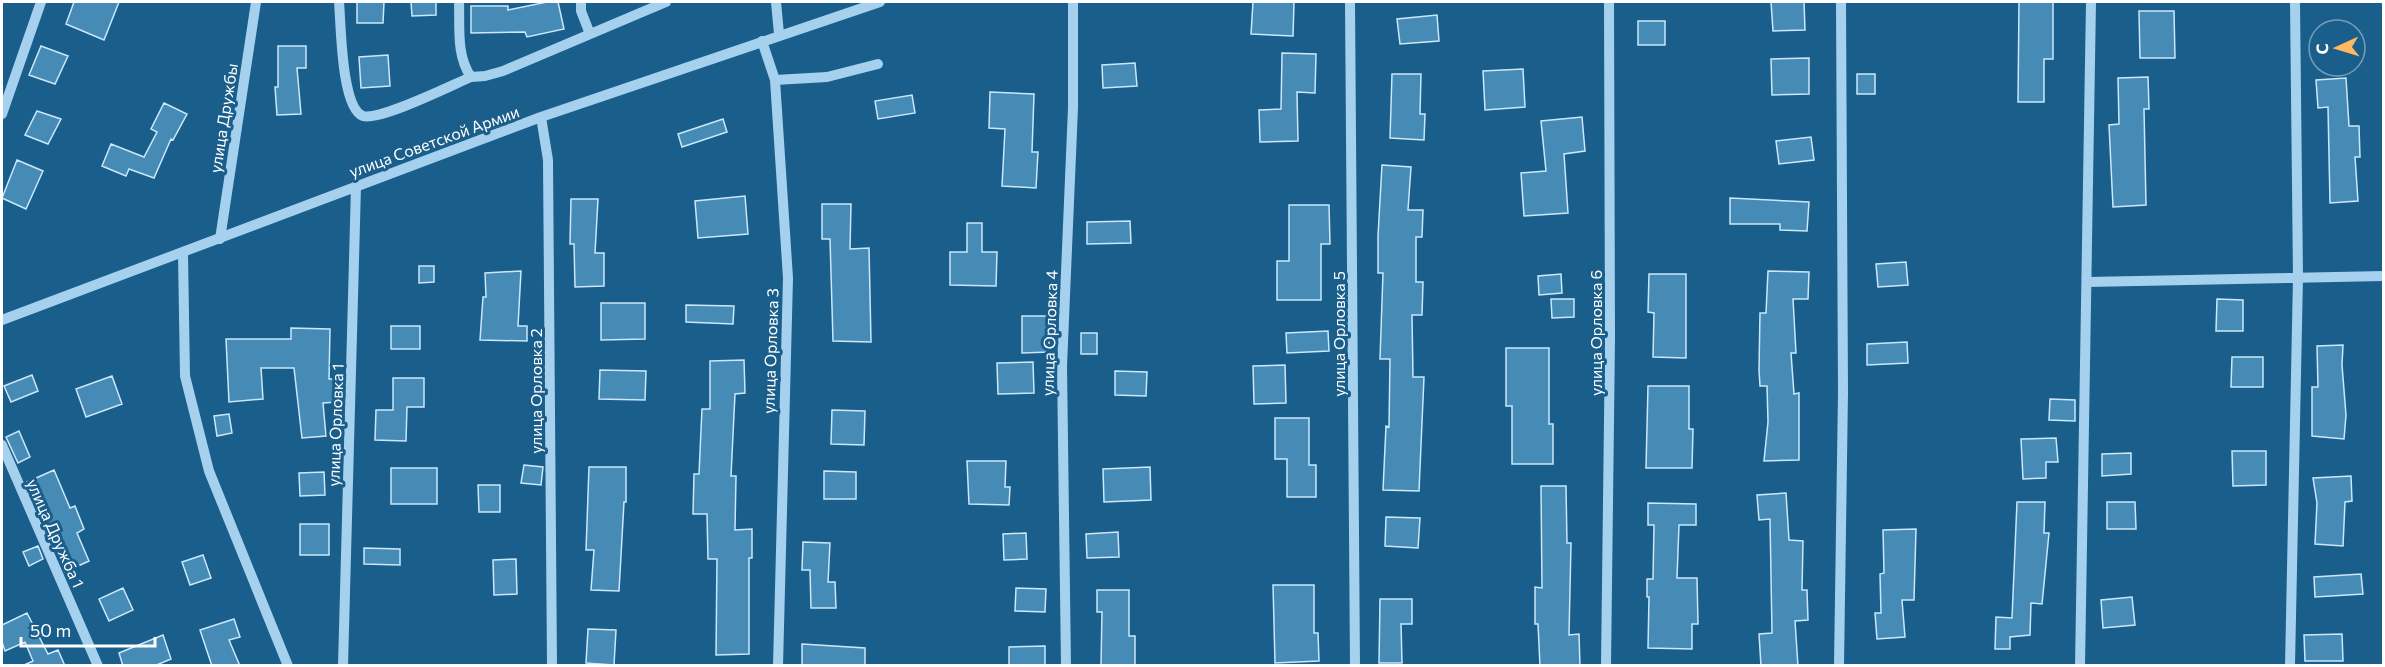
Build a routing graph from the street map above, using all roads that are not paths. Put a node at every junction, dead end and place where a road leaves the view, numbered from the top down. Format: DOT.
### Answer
graph roads {
  1 [pos="41,2"];
  2 [pos="256,2"];
  3 [pos="339,2"];
  4 [pos="459,2"];
  5 [pos="580,2"];
  6 [pos="666,2"];
  7 [pos="776,2"];
  8 [pos="880,2"];
  9 [pos="1073,2"];
  10 [pos="1350,2"];
  11 [pos="1608,2"];
  12 [pos="1841,2"];
  13 [pos="2091,2"];
  14 [pos="2295,2"];
  15 [pos="590,34"];
  16 [pos="779,34"];
  17 [pos="762,41"];
  18 [pos="878,64"];
  19 [pos="471,77"];
  20 [pos="775,80"];
  21 [pos="7,81"];
  22 [pos="2,114"];
  23 [pos="541,117"];
  24 [pos="356,186"];
  25 [pos="220,239"];
  26 [pos="183,253"];
  27 [pos="2384,276"];
  28 [pos="2298,277"];
  29 [pos="2087,282"];
  30 [pos="2,320"];
  31 [pos="2,445"];
  32 [pos="99,666"];
  33 [pos="288,666"];
  34 [pos="343,666"];
  35 [pos="552,666"];
  36 [pos="778,666"];
  37 [pos="1066,666"];
  38 [pos="1355,666"];
  39 [pos="1606,666"];
  40 [pos="1839,666"];
  41 [pos="2080,666"];
  42 [pos="2290,666"];
  1 -- 21 [label="street"];
  2 -- 25 [label="street, улица Дружбы"];
  3 -- 19 [label="street"];
  4 -- 19 [label="street"];
  5 -- 15 [label="street"];
  6 -- 15 [label="street"];
  7 -- 16 [label="street"];
  8 -- 16 [label="street, улица Советской Армии"];
  9 -- 37 [label="street, улица Орловка 4"];
  10 -- 38 [label="street, улица Орловка 5"];
  11 -- 39 [label="street, улица Орловка 6"];
  12 -- 40 [label="street"];
  13 -- 29 [label="street"];
  14 -- 28 [label="street"];
  15 -- 19 [label="street"];
  16 -- 17 [label="street, улица Советской Армии"];
  17 -- 20 [label="street, улица Орловка 3"];
  17 -- 23 [label="street, улица Советской Армии"];
  18 -- 20 [label="street"];
  20 -- 36 [label="street, улица Орловка 3"];
  21 -- 22 [label="street"];
  23 -- 24 [label="street, улица Советской Армии"];
  23 -- 35 [label="street, улица Орловка 2"];
  24 -- 25 [label="street, улица Советской Армии"];
  24 -- 34 [label="street, улица Орловка 1"];
  25 -- 26 [label="street, улица Советской Армии"];
  26 -- 30 [label="street, улица Советской Армии"];
  26 -- 33 [label="street"];
  27 -- 28 [label="street"];
  28 -- 29 [label="street"];
  28 -- 42 [label="street"];
  29 -- 41 [label="street"];
  31 -- 32 [label="street, улица Дружба 1"];
}
